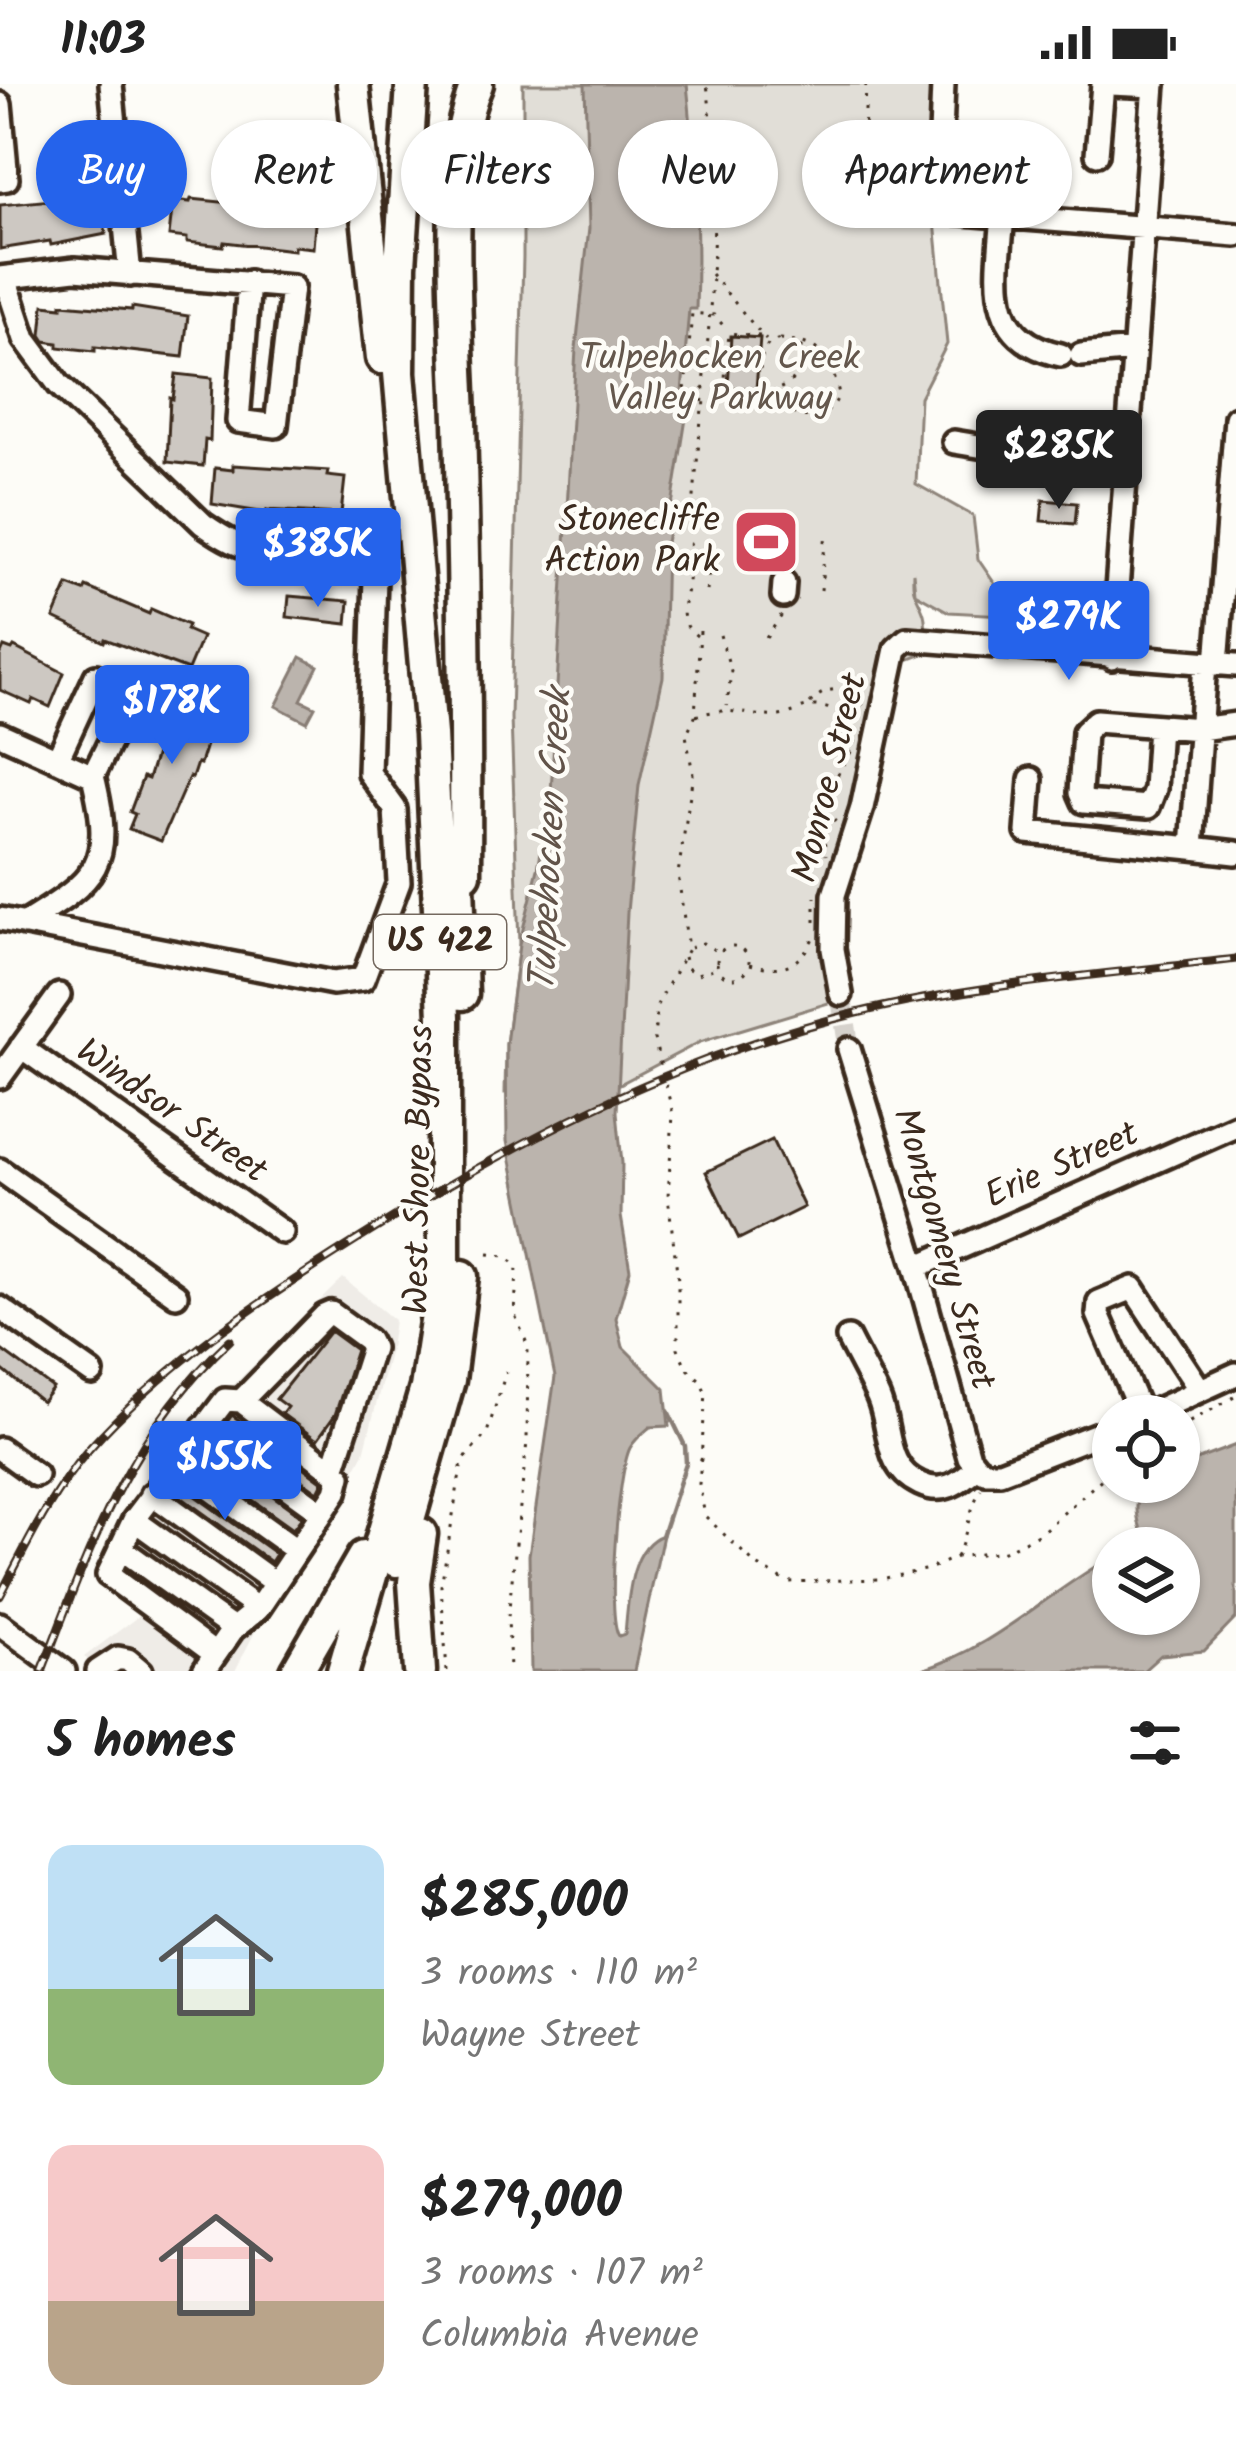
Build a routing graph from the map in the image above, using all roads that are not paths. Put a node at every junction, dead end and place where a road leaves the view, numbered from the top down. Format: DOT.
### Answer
graph roads {
  1 [pos="110,84"];
  2 [pos="353,84"];
  3 [pos="412,84"];
  4 [pos="432,84"];
  5 [pos="477,84"];
  6 [pos="944,84"];
  7 [pos="1107,84"];
  8 [pos="1154,85"];
  9 [pos="0,104"];
  10 [pos="942,120"];
  11 [pos="1097,154"];
  12 [pos="0,180"];
  13 [pos="1072,222"];
  14 [pos="1002,228"];
  15 [pos="1143,229"];
  16 [pos="1236,235"];
  17 [pos="130,275"];
  18 [pos="2,278"];
  19 [pos="249,282"];
  20 [pos="1134,350"];
  21 [pos="1236,418"];
  22 [pos="954,442"];
  23 [pos="1125,470"];
  24 [pos="415,550"];
  25 [pos="1112,658"];
  26 [pos="1219,664"];
  27 [pos="1236,724"];
  28 [pos="1159,726"];
  29 [pos="1200,729"];
  30 [pos="0,734"];
  31 [pos="57,760"];
  32 [pos="93,776"];
  33 [pos="1031,779"];
  34 [pos="1192,848"];
  35 [pos="1236,853"];
  36 [pos="0,919"];
  37 [pos="24,924"];
  38 [pos="841,994"];
  39 [pos="58,995"];
  40 [pos="0,1036"];
  41 [pos="20,1048"];
  42 [pos="849,1049"];
  43 [pos="0,1077"];
  44 [pos="464,1102"];
  45 [pos="1236,1126"];
  46 [pos="0,1170"];
  47 [pos="282,1232"];
  48 [pos="916,1267"];
  49 [pos="463,1274"];
  50 [pos="176,1295"];
  51 [pos="0,1308"];
  52 [pos="434,1334"];
  53 [pos="848,1338"];
  54 [pos="92,1373"];
  55 [pos="1236,1374"];
  56 [pos="1200,1390"];
  57 [pos="1134,1395"];
  58 [pos="1189,1395"];
  59 [pos="242,1401"];
  60 [pos="203,1427"];
  61 [pos="1092,1435"];
  62 [pos="0,1449"];
  63 [pos="176,1463"];
  64 [pos="988,1469"];
  65 [pos="333,1470"];
  66 [pos="36,1474"];
  67 [pos="152,1494"];
  68 [pos="321,1513"];
  69 [pos="134,1520"];
  70 [pos="120,1548"];
  71 [pos="296,1550"];
  72 [pos="275,1582"];
  73 [pos="258,1609"];
  74 [pos="0,1624"];
  75 [pos="233,1630"];
  76 [pos="209,1663"];
  77 [pos="64,1671"];
  78 [pos="98,1671"];
  79 [pos="141,1671"];
  80 [pos="297,1671"];
  81 [pos="343,1671"];
  82 [pos="364,1671"];
  83 [pos="420,1671"];
  1 -- 17 [label="street"];
  2 -- 24 [label="highway, US 422"];
  3 -- 24 [label="highway, West Shore Bypass"];
  4 -- 44 [label="highway, West Shore Bypass / US 422"];
  5 -- 44 [label="highway"];
  6 -- 10 [label="street"];
  7 -- 8 [label="street"];
  7 -- 11 [label="street"];
  8 -- 15 [label="street"];
  9 -- 12 [label="street"];
  13 -- 15 [label="street"];
  14 -- 20 [label="street"];
  15 -- 16 [label="street"];
  15 -- 20 [label="street"];
  17 -- 18 [label="street"];
  17 -- 19 [label="street"];
  18 -- 37 [label="street"];
  19 -- 19 [label="street"];
  20 -- 23 [label="street"];
  21 -- 26 [label="street"];
  22 -- 23 [label="street"];
  23 -- 25 [label="street"];
  24 -- 52 [label="highway, West Shore Bypass / US 422"];
  25 -- 26 [label="street"];
  25 -- 38 [label="street, Monroe Street"];
  26 -- 29 [label="street"];
  27 -- 29 [label="street"];
  28 -- 28 [label="street"];
  28 -- 29 [label="street"];
  29 -- 34 [label="street"];
  30 -- 31 [label="street"];
  31 -- 32 [label="street"];
  31 -- 32 [label="street"];
  32 -- 37 [label="street"];
  33 -- 34 [label="street"];
  34 -- 35 [label="street"];
  36 -- 37 [label="street"];
  39 -- 41 [label="street"];
  40 -- 41 [label="street, Windsor Street"];
  41 -- 43 [label="street"];
  41 -- 47 [label="street, Windsor Street"];
  42 -- 48 [label="street, Montgomery Street"];
  44 -- 49 [label="highway, West Shore Bypass / US 422"];
  45 -- 48 [label="street, Erie Street"];
  46 -- 50 [label="street"];
  48 -- 64 [label="street, Montgomery Street"];
  49 -- 82 [label="highway, West Shore Bypass / US 422"];
  49 -- 83 [label="highway"];
  51 -- 54 [label="street"];
  52 -- 80 [label="highway"];
  52 -- 81 [label="highway, West Shore Bypass / US 422"];
  53 -- 64 [label="street"];
  55 -- 56 [label="street"];
  56 -- 57 [label="street"];
  56 -- 58 [label="street"];
  59 -- 60 [label="street"];
  59 -- 65 [label="street"];
  59 -- 65 [label="street"];
  60 -- 63 [label="street"];
  60 -- 68 [label="street"];
  61 -- 64 [label="street"];
  62 -- 66 [label="street"];
  63 -- 67 [label="street"];
  63 -- 71 [label="street"];
  65 -- 68 [label="street"];
  67 -- 69 [label="street"];
  67 -- 72 [label="street"];
  68 -- 71 [label="street"];
  69 -- 70 [label="street"];
  69 -- 73 [label="street"];
  70 -- 75 [label="street"];
  70 -- 76 [label="street"];
  71 -- 72 [label="street"];
  72 -- 73 [label="street"];
  73 -- 75 [label="street"];
  74 -- 77 [label="street"];
  75 -- 76 [label="street"];
  78 -- 79 [label="street"];
}
